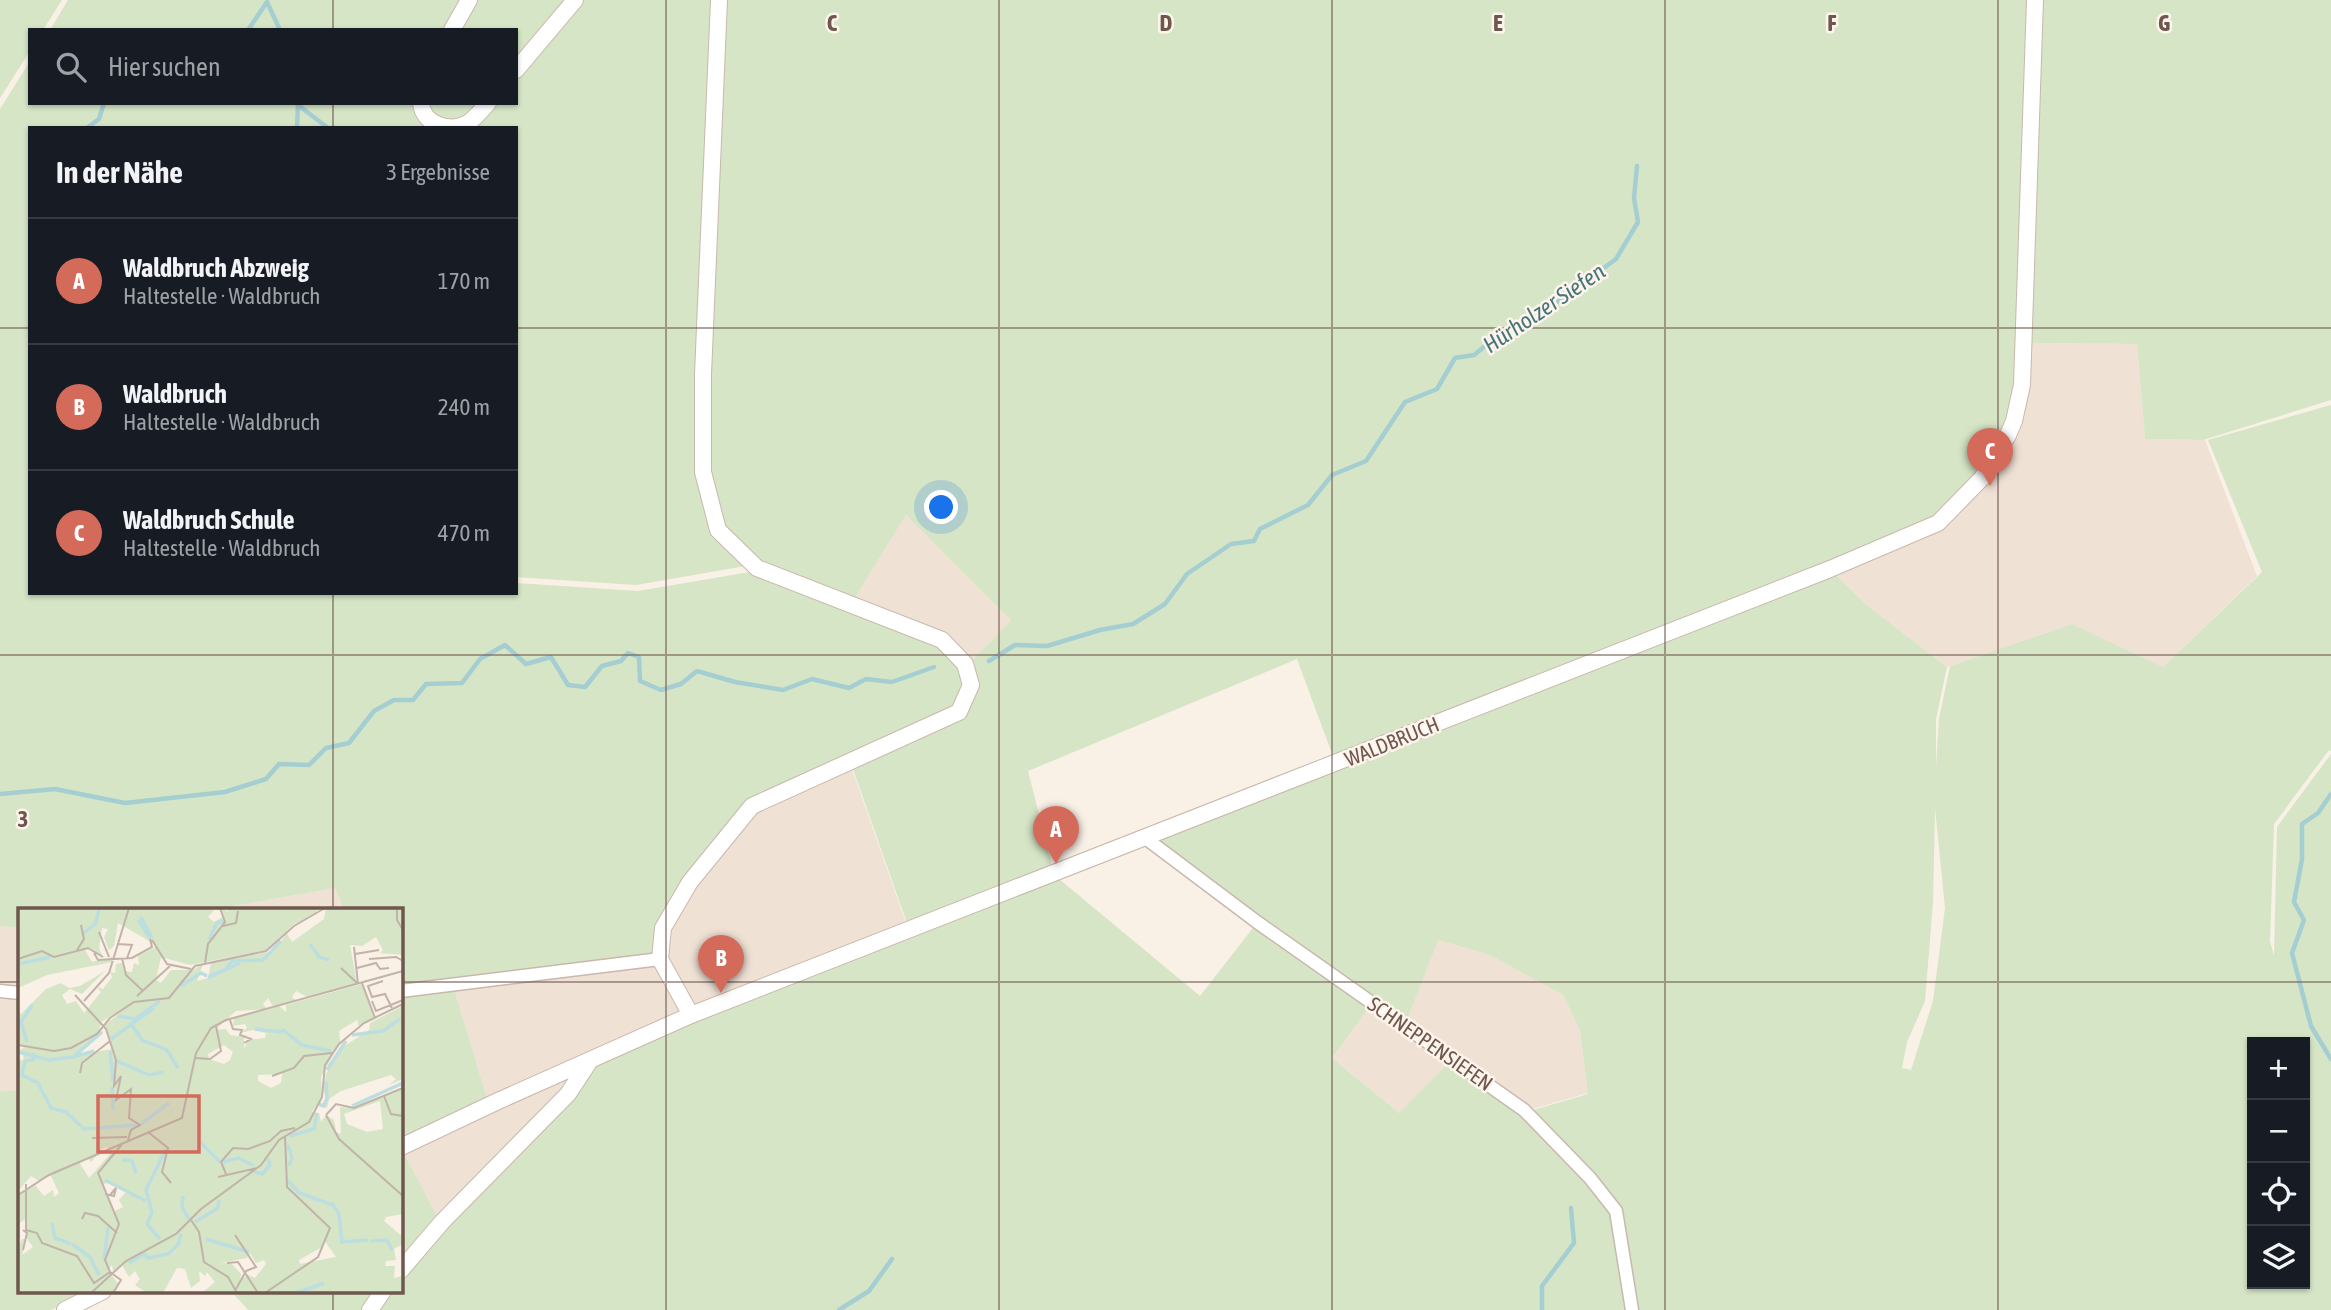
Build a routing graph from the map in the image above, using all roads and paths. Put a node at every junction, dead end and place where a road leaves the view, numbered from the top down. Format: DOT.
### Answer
graph roads {
  1 [pos="469,0"];
  2 [pos="575,0"];
  3 [pos="719,0"];
  4 [pos="2035,0"];
  5 [pos="453,28"];
  6 [pos="518,68"];
  7 [pos="421,105"];
  8 [pos="486,105"];
  9 [pos="446,126"];
  10 [pos="457,126"];
  11 [pos="1144,837"];
  12 [pos="660,959"];
  13 [pos="0,991"];
  14 [pos="402,991"];
  15 [pos="18,993"];
  16 [pos="691,1015"];
  17 [pos="590,1060"];
  18 [pos="402,1147"];
  19 [pos="402,1269"];
  20 [pos="101,1292"];
  21 [pos="382,1292"];
  22 [pos="65,1310"];
  23 [pos="370,1310"];
  24 [pos="1632,1310"];
  1 -- 5 [label="street"];
  2 -- 6 [label="street"];
  3 -- 12 [label="street"];
  4 -- 11 [label="street, WALDBRUCH"];
  7 -- 9 [label="street"];
  8 -- 10 [label="street"];
  11 -- 16 [label="street, WALDBRUCH"];
  11 -- 24 [label="street, SCHNEPPENSIEFEN"];
  12 -- 14 [label="street"];
  12 -- 16 [label="street"];
  13 -- 15 [label="street"];
  16 -- 17 [label="street, WALDBRUCH"];
  17 -- 18 [label="street, WALDBRUCH"];
  17 -- 19 [label="street"];
  20 -- 22 [label="street"];
  21 -- 23 [label="street"];
}
